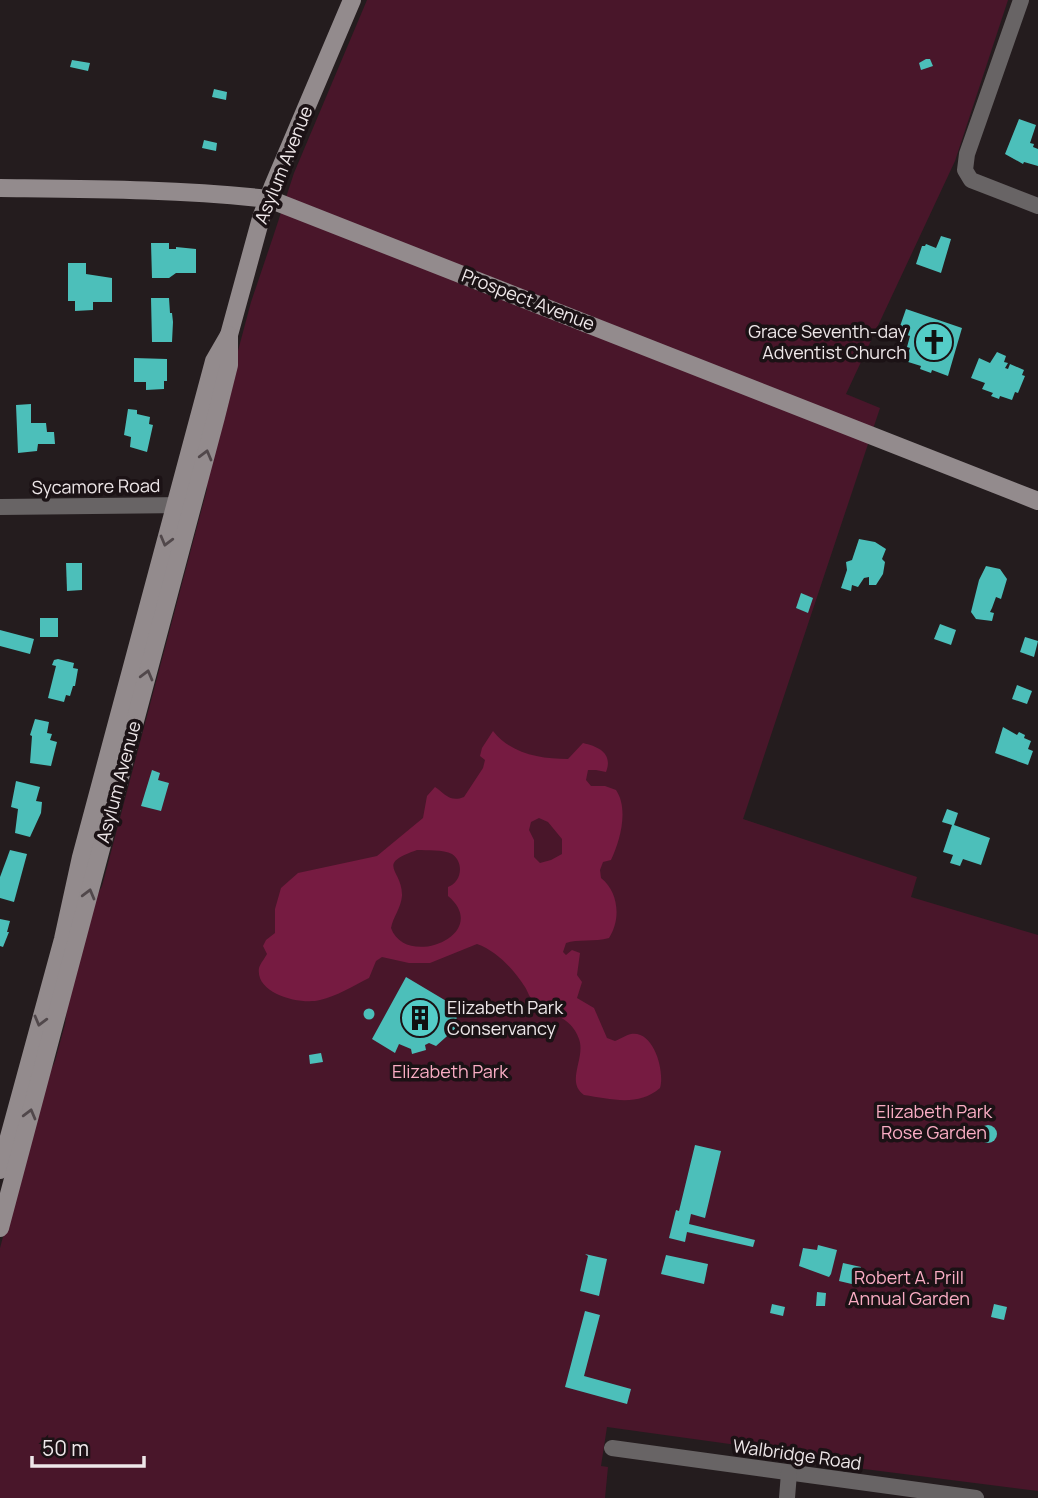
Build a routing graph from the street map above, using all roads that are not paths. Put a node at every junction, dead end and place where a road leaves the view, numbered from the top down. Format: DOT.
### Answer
graph roads {
  1 [pos="352,0"];
  2 [pos="1021,0"];
  3 [pos="0,188"];
  4 [pos="268,199"];
  5 [pos="1038,206"];
  6 [pos="1038,500"];
  7 [pos="184,505"];
  8 [pos="0,507"];
  9 [pos="5,1163"];
  10 [pos="0,1228"];
  11 [pos="612,1448"];
  12 [pos="789,1474"];
  13 [pos="787,1498"];
  14 [pos="976,1498"];
  1 -- 4 [label="main road, Asylum Avenue"];
  2 -- 5 [label="street"];
  3 -- 4 [label="main road, Prospect Avenue"];
  4 -- 6 [label="main road, Prospect Avenue"];
  4 -- 7 [label="main road, Asylum Avenue"];
  7 -- 8 [label="street, Sycamore Road"];
  7 -- 9 [label="main road, Asylum Avenue"];
  9 -- 10 [label="main road, Asylum Avenue"];
  11 -- 12 [label="street, Walbridge Road"];
  12 -- 13 [label="street"];
  12 -- 14 [label="street, Walbridge Road"];
}
